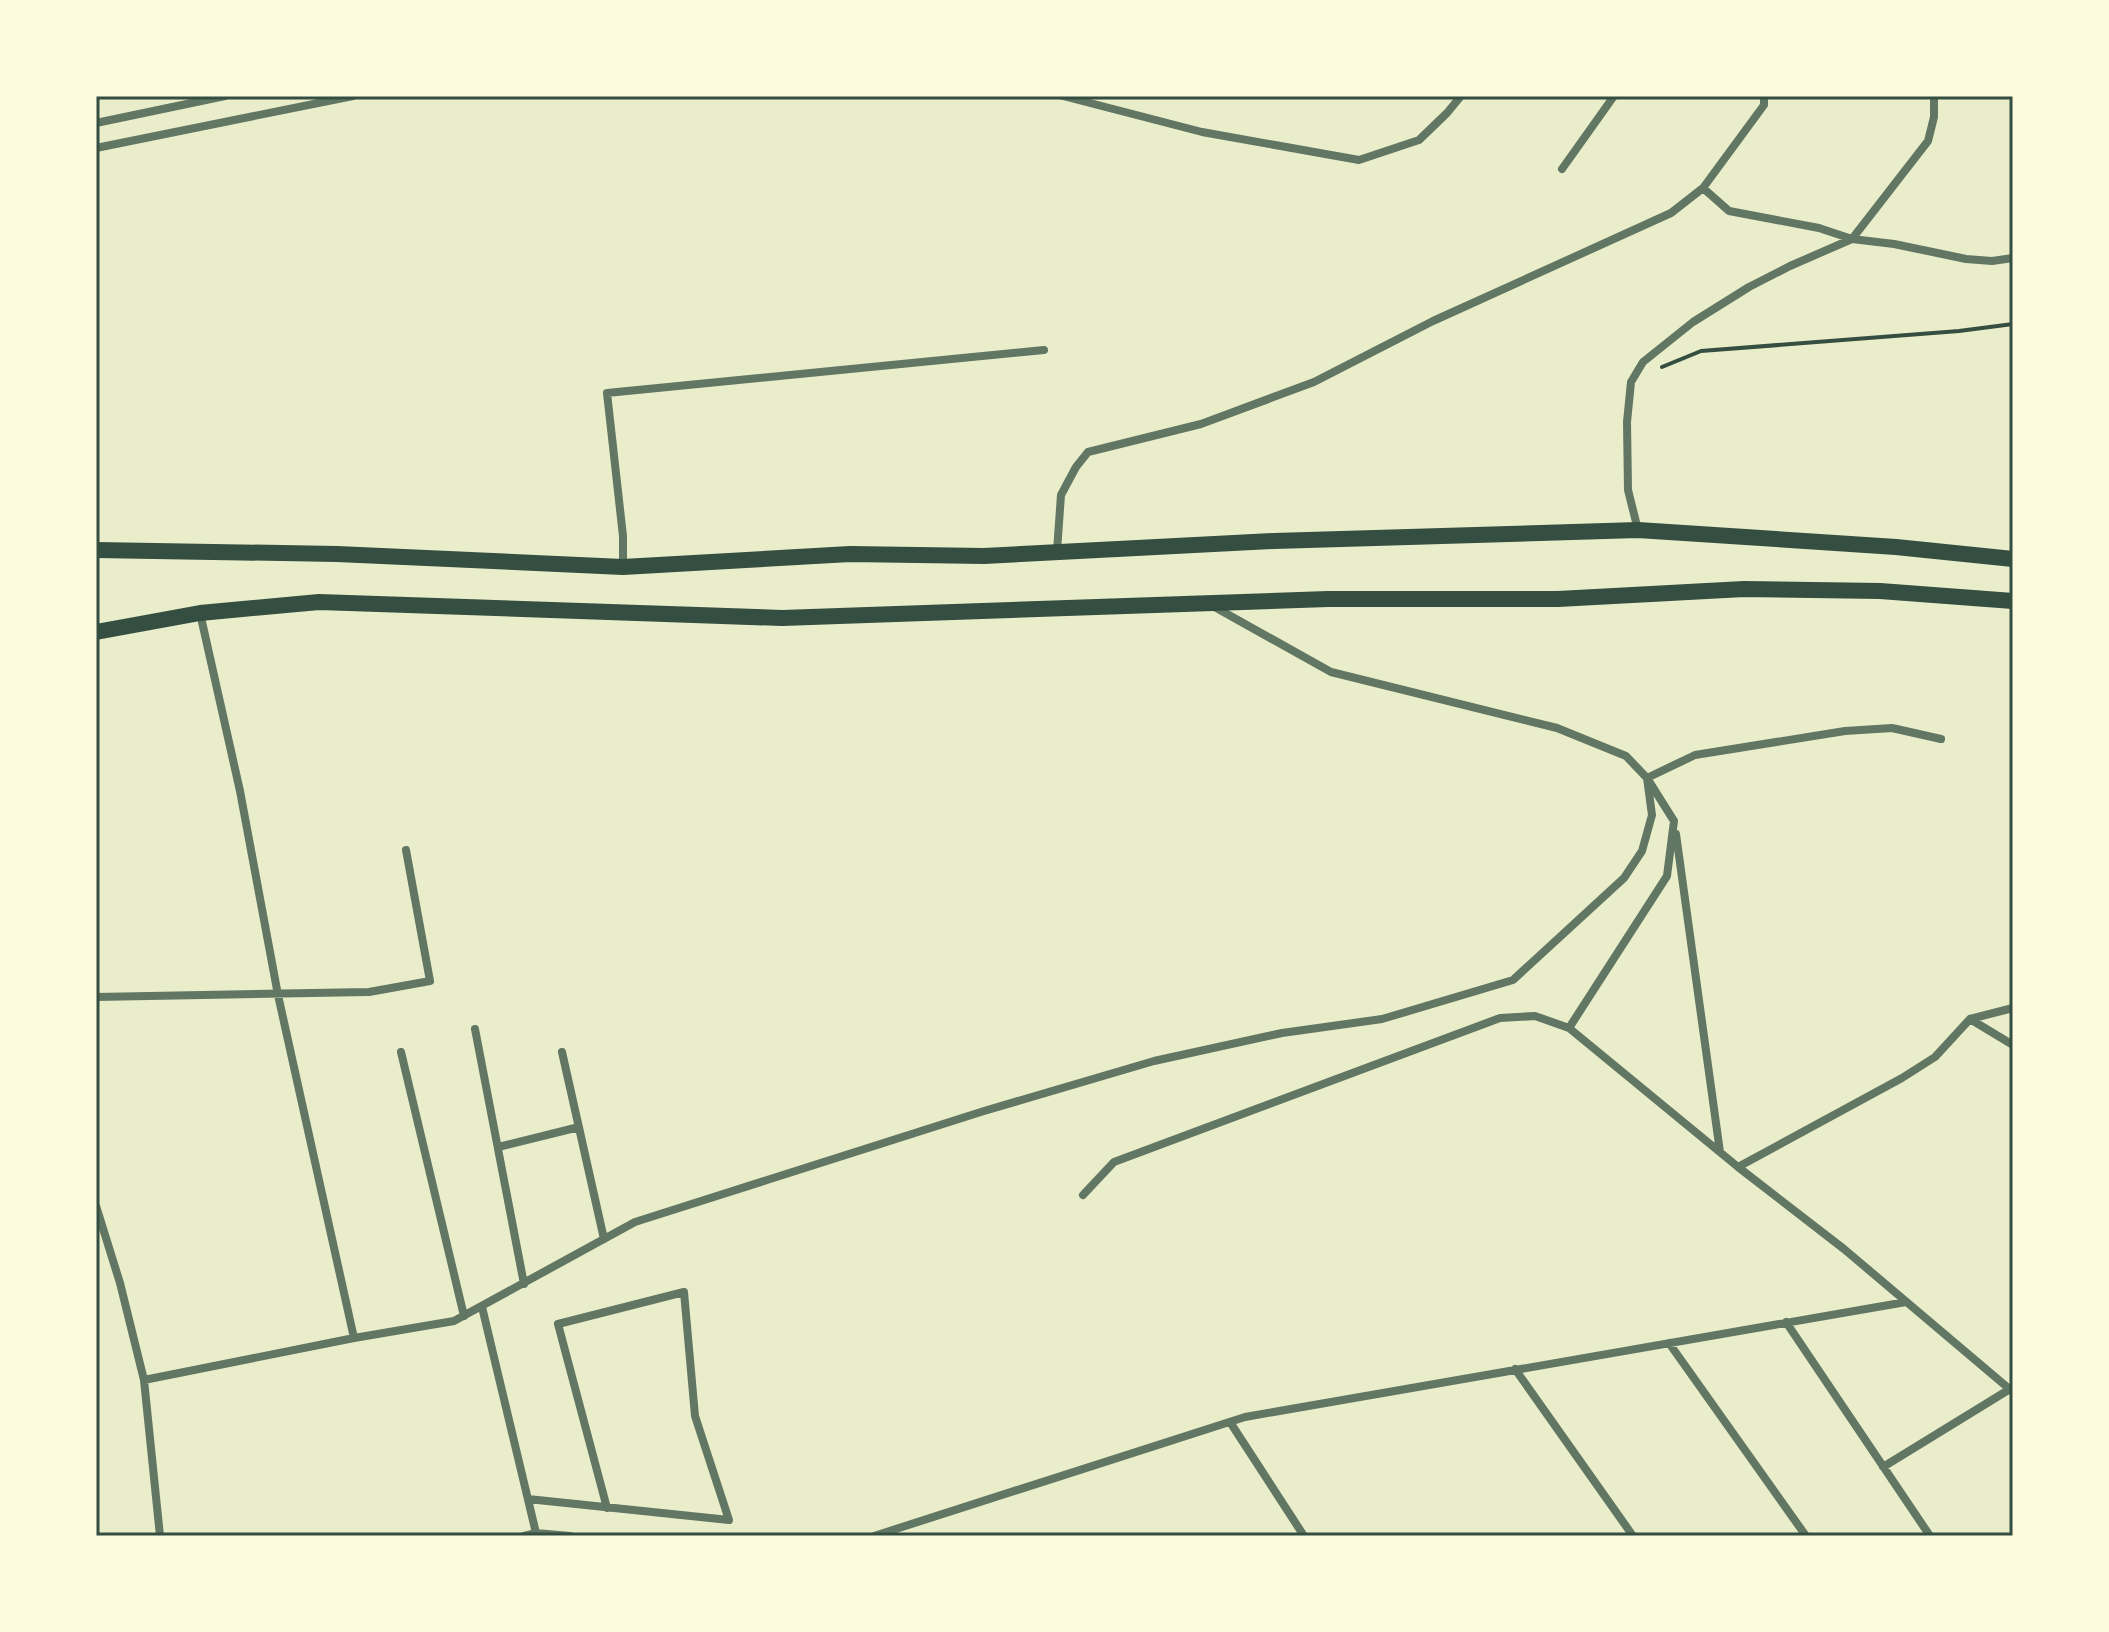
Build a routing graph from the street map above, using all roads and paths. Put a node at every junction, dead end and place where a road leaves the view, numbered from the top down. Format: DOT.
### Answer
graph roads {
  1 [pos="225,96"];
  2 [pos="353,96"];
  3 [pos="1063,96"];
  4 [pos="1461,96"];
  5 [pos="1614,96"];
  6 [pos="1764,96"];
  7 [pos="1934,96"];
  8 [pos="96,123"];
  9 [pos="96,148"];
  10 [pos="1562,169"];
  11 [pos="1703,188"];
  12 [pos="1852,239"];
  13 [pos="2013,258"];
  14 [pos="2013,324"];
  15 [pos="1044,350"];
  16 [pos="1631,382"];
  17 [pos="1638,530"];
  18 [pos="96,550"];
  19 [pos="1057,551"];
  20 [pos="2013,559"];
  21 [pos="623,567"];
  22 [pos="2013,601"];
  23 [pos="1210,605"];
  24 [pos="200,613"];
  25 [pos="96,632"];
  26 [pos="1941,739"];
  27 [pos="1647,778"];
  28 [pos="1674,821"];
  29 [pos="406,850"];
  30 [pos="278,995"];
  31 [pos="96,997"];
  32 [pos="2013,1008"];
  33 [pos="1970,1019"];
  34 [pos="1569,1028"];
  35 [pos="475,1029"];
  36 [pos="2013,1045"];
  37 [pos="401,1052"];
  38 [pos="562,1052"];
  39 [pos="579,1127"];
  40 [pos="498,1147"];
  41 [pos="1720,1152"];
  42 [pos="1738,1167"];
  43 [pos="1083,1195"];
  44 [pos="96,1206"];
  45 [pos="604,1239"];
  46 [pos="524,1284"];
  47 [pos="1906,1302"];
  48 [pos="482,1307"];
  49 [pos="464,1316"];
  50 [pos="1786,1322"];
  51 [pos="354,1338"];
  52 [pos="1669,1343"];
  53 [pos="1515,1369"];
  54 [pos="144,1380"];
  55 [pos="2011,1391"];
  56 [pos="1230,1422"];
  57 [pos="1883,1467"];
  58 [pos="528,1499"];
  59 [pos="607,1508"];
  60 [pos="536,1533"];
  61 [pos="160,1536"];
  62 [pos="524,1536"];
  63 [pos="570,1536"];
  64 [pos="874,1536"];
  65 [pos="1304,1536"];
  66 [pos="1633,1536"];
  67 [pos="1806,1536"];
  68 [pos="1930,1536"];
  1 -- 8 [label="street"];
  2 -- 9 [label="street"];
  3 -- 4 [label="street"];
  5 -- 10 [label="street"];
  6 -- 11 [label="street"];
  7 -- 12 [label="street"];
  11 -- 12 [label="street"];
  11 -- 19 [label="street"];
  12 -- 13 [label="street"];
  12 -- 16 [label="street"];
  14 -- 16 [label="path"];
  15 -- 21 [label="street"];
  16 -- 17 [label="street"];
  17 -- 19 [label="main road"];
  17 -- 20 [label="main road"];
  18 -- 21 [label="main road"];
  19 -- 21 [label="main road"];
  22 -- 23 [label="main road"];
  23 -- 24 [label="main road"];
  23 -- 27 [label="street"];
  24 -- 25 [label="main road"];
  24 -- 30 [label="street"];
  26 -- 27 [label="street"];
  27 -- 28 [label="street"];
  27 -- 45 [label="street"];
  28 -- 34 [label="street"];
  28 -- 41 [label="street"];
  29 -- 30 [label="street"];
  30 -- 31 [label="street"];
  30 -- 51 [label="street"];
  32 -- 33 [label="street"];
  33 -- 36 [label="street"];
  33 -- 42 [label="street"];
  34 -- 41 [label="street"];
  34 -- 43 [label="street"];
  35 -- 40 [label="street"];
  37 -- 49 [label="street"];
  38 -- 39 [label="street"];
  39 -- 40 [label="street"];
  39 -- 45 [label="street"];
  40 -- 46 [label="street"];
  41 -- 42 [label="street"];
  42 -- 47 [label="street"];
  44 -- 54 [label="street"];
  45 -- 46 [label="street"];
  46 -- 48 [label="street"];
  47 -- 50 [label="street"];
  47 -- 55 [label="street"];
  48 -- 49 [label="street"];
  48 -- 58 [label="street"];
  49 -- 51 [label="street"];
  50 -- 52 [label="street"];
  50 -- 57 [label="street"];
  51 -- 54 [label="street"];
  52 -- 53 [label="street"];
  52 -- 67 [label="street"];
  53 -- 56 [label="street"];
  53 -- 66 [label="street"];
  54 -- 61 [label="street"];
  55 -- 57 [label="street"];
  56 -- 64 [label="street"];
  56 -- 65 [label="street"];
  57 -- 68 [label="street"];
  58 -- 59 [label="street"];
  58 -- 60 [label="street"];
  59 -- 59 [label="street"];
  60 -- 62 [label="street"];
  60 -- 63 [label="street"];
}
